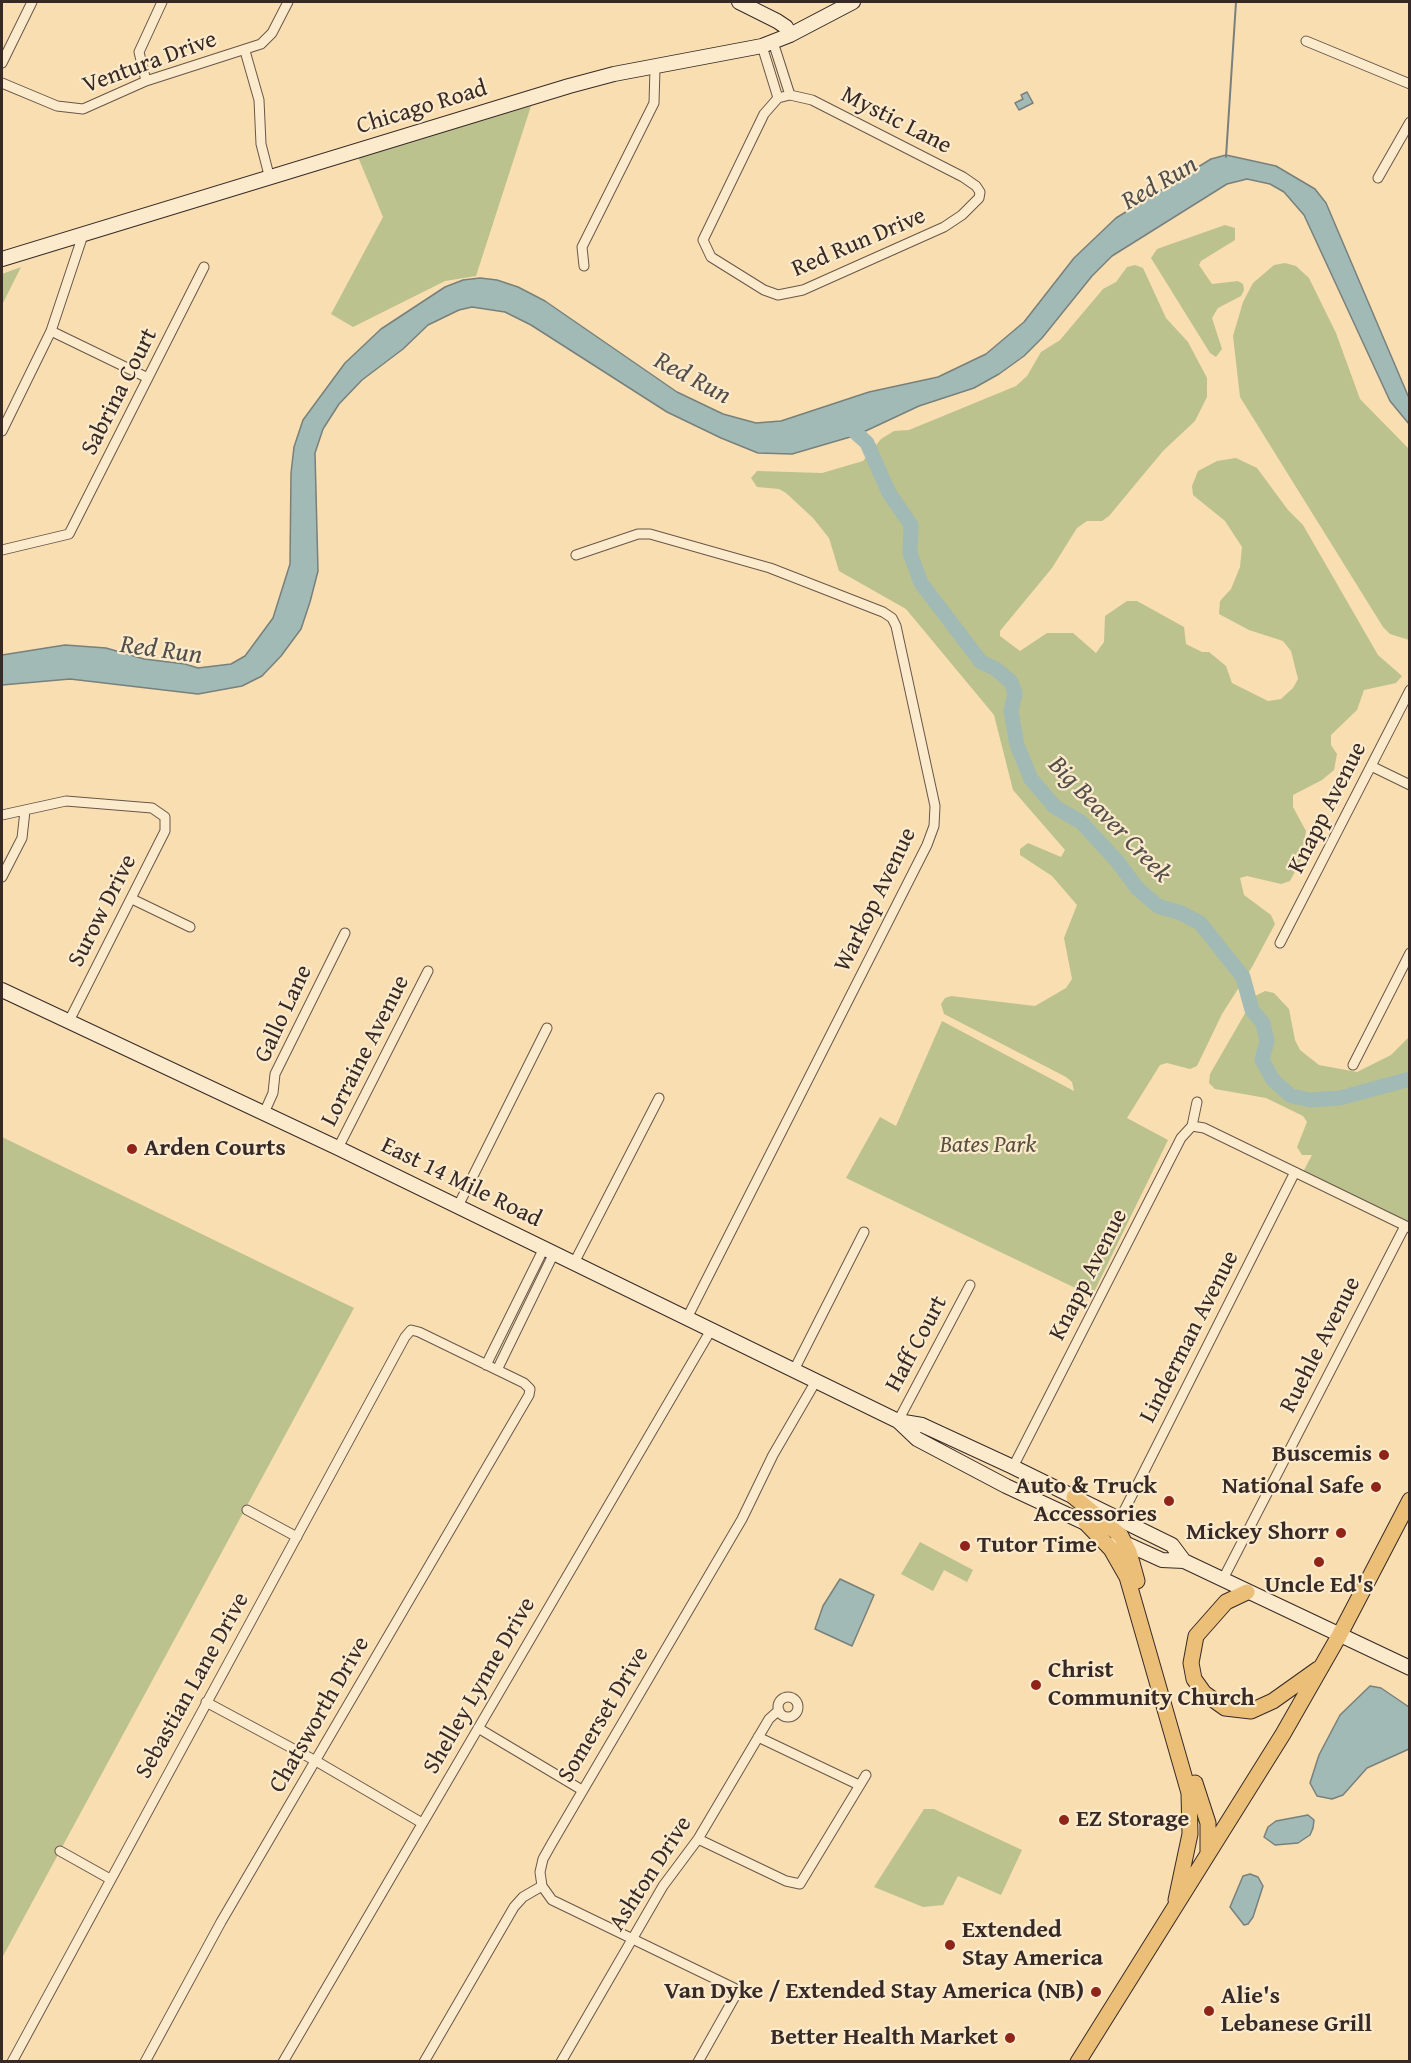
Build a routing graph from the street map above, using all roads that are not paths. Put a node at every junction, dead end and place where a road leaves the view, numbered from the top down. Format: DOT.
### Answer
graph roads {
  1 [pos="32,2"];
  2 [pos="162,2"];
  3 [pos="288,2"];
  4 [pos="739,2"];
  5 [pos="853,2"];
  6 [pos="790,35"];
  7 [pos="1306,41"];
  8 [pos="767,44"];
  9 [pos="245,51"];
  10 [pos="2,63"];
  11 [pos="655,68"];
  12 [pos="146,81"];
  13 [pos="2,83"];
  14 [pos="1410,84"];
  15 [pos="790,95"];
  16 [pos="778,98"];
  17 [pos="1410,122"];
  18 [pos="1378,178"];
  19 [pos="270,179"];
  20 [pos="980,192"];
  21 [pos="83,236"];
  22 [pos="2,259"];
  23 [pos="584,266"];
  24 [pos="204,267"];
  25 [pos="51,331"];
  26 [pos="148,378"];
  27 [pos="2,431"];
  28 [pos="2,550"];
  29 [pos="576,555"];
  30 [pos="1410,690"];
  31 [pos="1371,766"];
  32 [pos="1410,785"];
  33 [pos="25,811"];
  34 [pos="2,815"];
  35 [pos="2,877"];
  36 [pos="132,898"];
  37 [pos="190,927"];
  38 [pos="345,933"];
  39 [pos="1280,943"];
  40 [pos="1410,953"];
  41 [pos="428,971"];
  42 [pos="2,990"];
  43 [pos="69,1021"];
  44 [pos="547,1028"];
  45 [pos="1353,1065"];
  46 [pos="660,1098"];
  47 [pos="1197,1102"];
  48 [pos="264,1113"];
  49 [pos="1192,1126"];
  50 [pos="338,1148"];
  51 [pos="1295,1172"];
  52 [pos="458,1206"];
  53 [pos="1407,1227"];
  54 [pos="864,1232"];
  55 [pos="549,1251"];
  56 [pos="574,1263"];
  57 [pos="970,1286"];
  58 [pos="687,1318"];
  59 [pos="711,1330"];
  60 [pos="486,1365"];
  61 [pos="497,1370"];
  62 [pos="794,1370"];
  63 [pos="816,1381"];
  64 [pos="898,1421"];
  65 [pos="1013,1467"];
  66 [pos="1074,1497"];
  67 [pos="1410,1500"];
  68 [pos="247,1510"];
  69 [pos="1120,1519"];
  70 [pos="1086,1524"];
  71 [pos="297,1537"];
  72 [pos="1125,1543"];
  73 [pos="1184,1561"];
  74 [pos="1223,1579"];
  75 [pos="1247,1592"];
  76 [pos="1339,1636"];
  77 [pos="1323,1665"];
  78 [pos="1410,1668"];
  79 [pos="206,1702"];
  80 [pos="779,1710"];
  81 [pos="478,1728"];
  82 [pos="758,1737"];
  83 [pos="316,1761"];
  84 [pos="866,1775"];
  85 [pos="859,1785"];
  86 [pos="582,1790"];
  87 [pos="422,1823"];
  88 [pos="698,1839"];
  89 [pos="60,1851"];
  90 [pos="1206,1858"];
  91 [pos="110,1879"];
  92 [pos="542,1886"];
  93 [pos="1174,1909"];
  94 [pos="633,1938"];
  95 [pos="12,2061"];
  96 [pos="145,2061"];
  97 [pos="283,2061"];
  98 [pos="424,2061"];
  99 [pos="561,2061"];
  100 [pos="698,2061"];
  101 [pos="1078,2061"];
  1 -- 10 [label="street"];
  2 -- 12 [label="street"];
  3 -- 9 [label="street, Ventura Drive"];
  4 -- 6 [label="main road"];
  5 -- 6 [label="main road, Chicago Road"];
  6 -- 8 [label="main road, Chicago Road"];
  7 -- 14 [label="street"];
  8 -- 11 [label="main road, Chicago Road"];
  8 -- 15 [label="street"];
  8 -- 16 [label="street"];
  9 -- 12 [label="street, Ventura Drive"];
  9 -- 19 [label="street"];
  11 -- 19 [label="main road, Chicago Road"];
  11 -- 23 [label="street"];
  12 -- 13 [label="street, Ventura Drive"];
  15 -- 16 [label="street"];
  15 -- 20 [label="street, Mystic Lane"];
  16 -- 20 [label="street, Red Run Drive"];
  17 -- 18 [label="street"];
  19 -- 21 [label="main road, Chicago Road"];
  21 -- 22 [label="main road, Chicago Road"];
  21 -- 25 [label="street"];
  24 -- 26 [label="street, Sabrina Court"];
  25 -- 26 [label="street"];
  25 -- 27 [label="street"];
  26 -- 28 [label="street, Sabrina Court"];
  29 -- 58 [label="street, Warkop Avenue"];
  30 -- 31 [label="street, Knapp Avenue"];
  31 -- 32 [label="street"];
  31 -- 39 [label="street, Knapp Avenue"];
  33 -- 34 [label="street"];
  33 -- 35 [label="street"];
  33 -- 36 [label="street, Surow Drive"];
  36 -- 37 [label="street"];
  36 -- 43 [label="street, Surow Drive"];
  38 -- 48 [label="street, Gallo Lane"];
  40 -- 45 [label="street"];
  41 -- 50 [label="street, Lorraine Avenue"];
  42 -- 43 [label="main road, East 14 Mile Road"];
  43 -- 48 [label="main road, East 14 Mile Road"];
  44 -- 52 [label="street"];
  46 -- 56 [label="street"];
  47 -- 49 [label="street, Knapp Avenue"];
  48 -- 50 [label="main road, East 14 Mile Road"];
  49 -- 51 [label="street"];
  49 -- 65 [label="street, Knapp Avenue"];
  50 -- 52 [label="main road, East 14 Mile Road"];
  51 -- 53 [label="street"];
  51 -- 69 [label="street, Linderman Avenue"];
  52 -- 55 [label="main road, East 14 Mile Road"];
  53 -- 74 [label="street, Ruehle Avenue"];
  54 -- 62 [label="street"];
  55 -- 56 [label="main road, East 14 Mile Road"];
  55 -- 60 [label="street"];
  55 -- 61 [label="street"];
  56 -- 58 [label="main road, East 14 Mile Road"];
  57 -- 64 [label="street, Haff Court"];
  58 -- 59 [label="main road, East 14 Mile Road"];
  59 -- 62 [label="main road, East 14 Mile Road"];
  59 -- 81 [label="street, Shelley Lynne Drive"];
  60 -- 61 [label="street"];
  60 -- 71 [label="street, Sebastian Lane Drive"];
  61 -- 83 [label="street, Chatsworth Drive"];
  62 -- 63 [label="main road, East 14 Mile Road"];
  63 -- 64 [label="main road, East 14 Mile Road"];
  63 -- 86 [label="street, Somerset Drive"];
  64 -- 65 [label="main road, East 14 Mile Road"];
  64 -- 70 [label="main road, East 14 Mile Road"];
  65 -- 66 [label="main road, East 14 Mile Road"];
  66 -- 69 [label="main road, East 14 Mile Road"];
  66 -- 72 [label="main road"];
  67 -- 76 [label="main road"];
  68 -- 71 [label="street"];
  69 -- 73 [label="main road, East 14 Mile Road"];
  70 -- 72 [label="main road, East 14 Mile Road"];
  70 -- 93 [label="main road"];
  71 -- 79 [label="street, Sebastian Lane Drive"];
  72 -- 73 [label="main road, East 14 Mile Road"];
  72 -- 90 [label="main road"];
  73 -- 74 [label="main road, East 14 Mile Road"];
  74 -- 75 [label="main road, East 14 Mile Road"];
  75 -- 76 [label="main road, East 14 Mile Road"];
  75 -- 77 [label="main road"];
  76 -- 77 [label="main road"];
  76 -- 78 [label="main road, East 14 Mile Road"];
  77 -- 90 [label="main road"];
  79 -- 83 [label="street"];
  79 -- 91 [label="street, Sebastian Lane Drive"];
  80 -- 82 [label="street, Ashton Drive"];
  81 -- 86 [label="street"];
  81 -- 87 [label="street, Shelley Lynne Drive"];
  82 -- 85 [label="street"];
  82 -- 88 [label="street, Ashton Drive"];
  83 -- 87 [label="street"];
  83 -- 96 [label="street, Chatsworth Drive"];
  84 -- 85 [label="street"];
  85 -- 88 [label="street"];
  86 -- 92 [label="street, Somerset Drive"];
  87 -- 97 [label="street, Shelley Lynne Drive"];
  88 -- 94 [label="street, Ashton Drive"];
  89 -- 91 [label="street"];
  90 -- 93 [label="main road"];
  91 -- 95 [label="street, Sebastian Lane Drive"];
  92 -- 94 [label="street"];
  92 -- 98 [label="street"];
  93 -- 101 [label="main road"];
  94 -- 99 [label="street, Ashton Drive"];
  94 -- 100 [label="street"];
}
